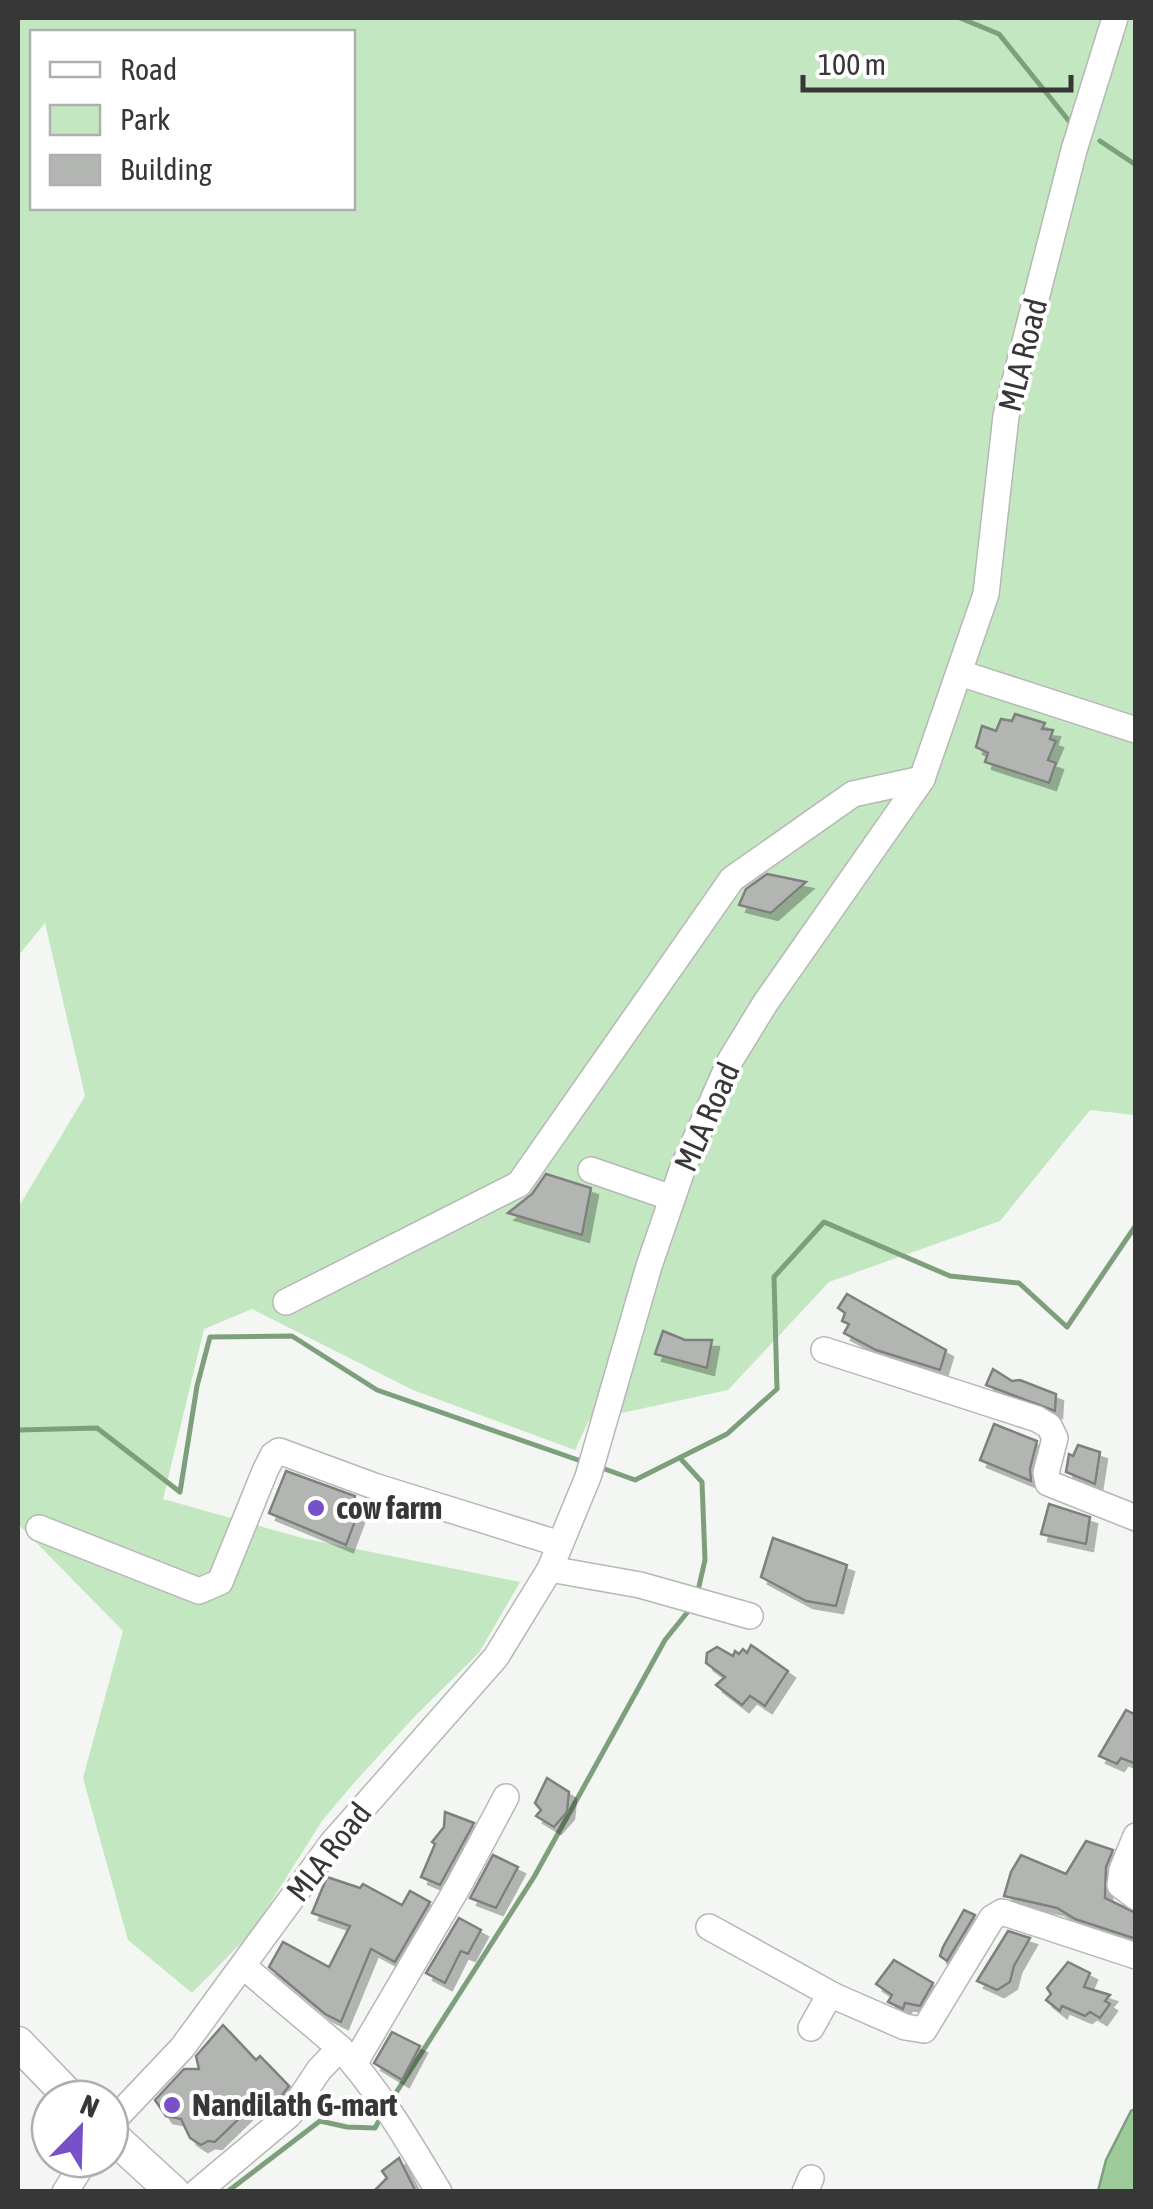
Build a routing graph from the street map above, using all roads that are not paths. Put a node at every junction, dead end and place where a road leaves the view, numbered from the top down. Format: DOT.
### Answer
graph roads {
  1 [pos="1115,18"];
  2 [pos="960,673"];
  3 [pos="1136,730"];
  4 [pos="922,779"];
  5 [pos="592,1170"];
  6 [pos="672,1198"];
  7 [pos="286,1302"];
  8 [pos="824,1350"];
  9 [pos="1136,1518"];
  10 [pos="39,1528"];
  11 [pos="560,1544"];
  12 [pos="550,1569"];
  13 [pos="750,1616"];
  14 [pos="506,1797"];
  15 [pos="1136,1836"];
  16 [pos="1136,1897"];
  17 [pos="709,1928"];
  18 [pos="1136,1956"];
  19 [pos="243,1966"];
  20 [pos="834,1996"];
  21 [pos="811,2028"];
  22 [pos="18,2043"];
  23 [pos="347,2056"];
  24 [pos="53,2079"];
  25 [pos="130,2103"];
  26 [pos="130,2153"];
  27 [pos="172,2192"];
  28 [pos="196,2192"];
  29 [pos="439,2192"];
  1 -- 2 [label="street, MLA Road"];
  2 -- 3 [label="street"];
  2 -- 4 [label="street, MLA Road"];
  4 -- 6 [label="street, MLA Road"];
  4 -- 7 [label="street"];
  5 -- 6 [label="street"];
  6 -- 11 [label="street, MLA Road"];
  8 -- 9 [label="street"];
  10 -- 11 [label="street"];
  11 -- 12 [label="street, MLA Road"];
  12 -- 13 [label="street"];
  12 -- 19 [label="street, MLA Road"];
  14 -- 23 [label="street"];
  15 -- 16 [label="street"];
  17 -- 20 [label="street"];
  18 -- 20 [label="street"];
  19 -- 23 [label="street"];
  19 -- 25 [label="street, MLA Road"];
  20 -- 21 [label="street"];
  22 -- 24 [label="main road"];
  23 -- 28 [label="street"];
  23 -- 29 [label="street"];
  26 -- 27 [label="main road"];
}
